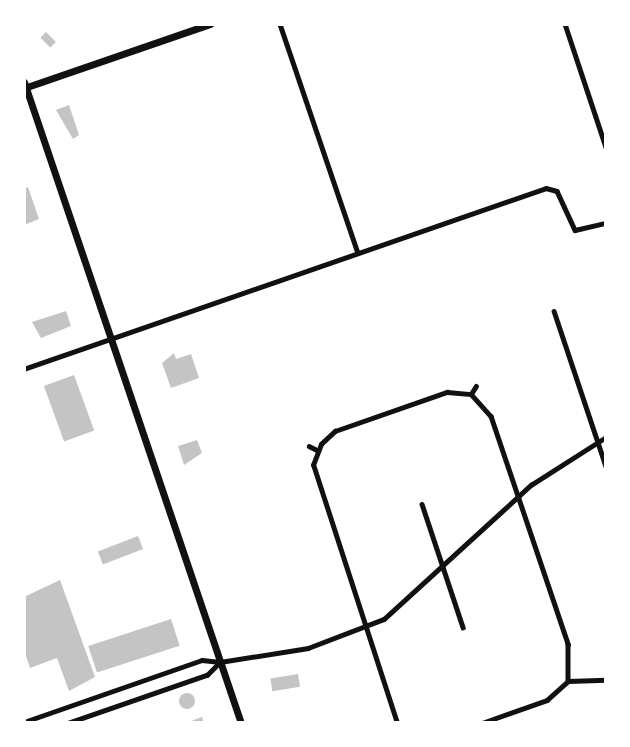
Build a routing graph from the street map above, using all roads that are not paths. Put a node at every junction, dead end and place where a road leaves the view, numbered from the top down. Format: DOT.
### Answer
graph roads {
  1 [pos="210,24"];
  2 [pos="280,24"];
  3 [pos="565,24"];
  4 [pos="25,86"];
  5 [pos="606,147"];
  6 [pos="606,223"];
  7 [pos="358,253"];
  8 [pos="554,311"];
  9 [pos="111,340"];
  10 [pos="24,369"];
  11 [pos="476,386"];
  12 [pos="471,394"];
  13 [pos="606,437"];
  14 [pos="597,441"];
  15 [pos="309,446"];
  16 [pos="317,450"];
  17 [pos="606,466"];
  18 [pos="518,496"];
  19 [pos="422,504"];
  20 [pos="444,569"];
  21 [pos="464,627"];
  22 [pos="364,629"];
  23 [pos="220,662"];
  24 [pos="606,680"];
  25 [pos="568,681"];
  26 [pos="24,722"];
  27 [pos="68,723"];
  28 [pos="241,723"];
  29 [pos="397,723"];
  30 [pos="482,723"];
  1 -- 4 [label="main road"];
  2 -- 7 [label="street"];
  3 -- 5 [label="street"];
  4 -- 9 [label="main road"];
  6 -- 7 [label="street"];
  7 -- 9 [label="street"];
  8 -- 14 [label="street"];
  9 -- 10 [label="street"];
  9 -- 23 [label="main road"];
  11 -- 12 [label="street"];
  12 -- 16 [label="street"];
  12 -- 18 [label="street"];
  13 -- 14 [label="street"];
  14 -- 17 [label="street"];
  14 -- 18 [label="street"];
  15 -- 16 [label="street"];
  16 -- 22 [label="street"];
  18 -- 20 [label="street"];
  18 -- 25 [label="street"];
  19 -- 20 [label="street"];
  20 -- 21 [label="street"];
  20 -- 22 [label="street"];
  22 -- 23 [label="street"];
  22 -- 29 [label="street"];
  23 -- 26 [label="street"];
  23 -- 27 [label="street"];
  23 -- 28 [label="main road"];
  24 -- 25 [label="street"];
  25 -- 30 [label="street"];
}
